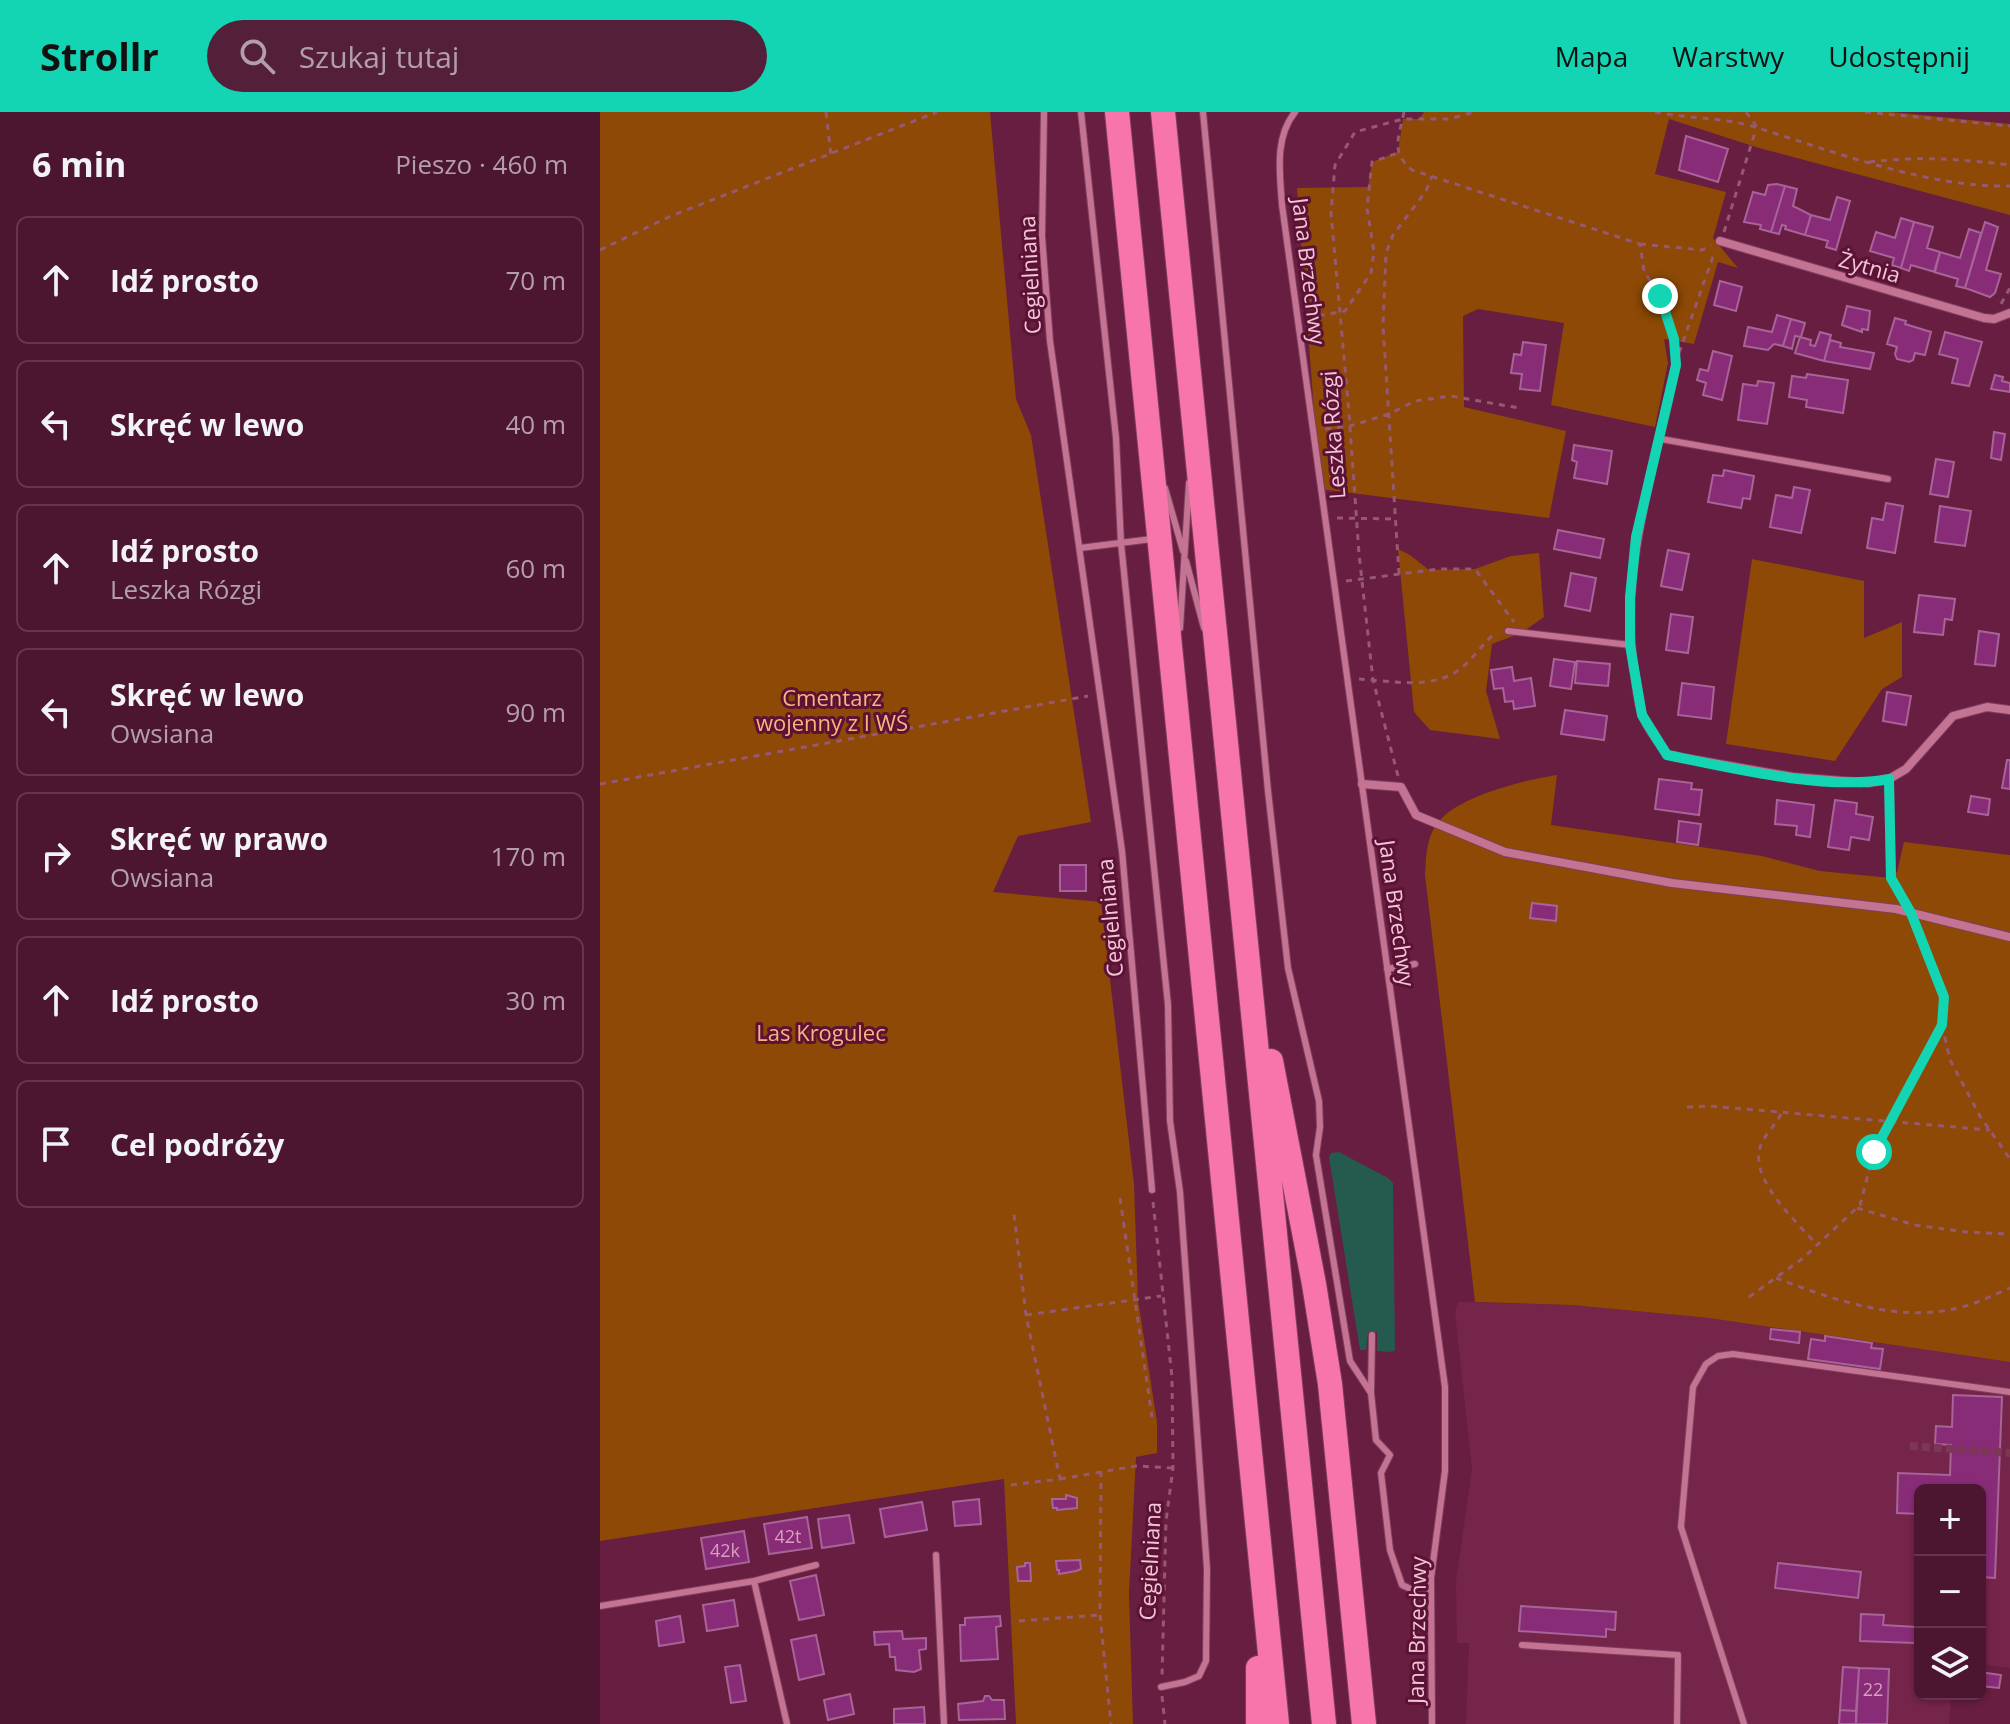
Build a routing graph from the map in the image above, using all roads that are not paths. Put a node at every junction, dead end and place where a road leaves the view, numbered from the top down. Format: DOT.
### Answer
graph roads {
  1 [pos="1044,112"];
  2 [pos="1081,112"];
  3 [pos="1117,112"];
  4 [pos="1163,112"];
  5 [pos="1203,112"];
  6 [pos="1295,112"];
  7 [pos="1720,241"];
  8 [pos="2010,313"];
  9 [pos="1676,365"];
  10 [pos="1194,420"];
  11 [pos="1148,424"];
  12 [pos="1661,439"];
  13 [pos="1191,466"];
  14 [pos="1160,468"];
  15 [pos="1888,479"];
  16 [pos="1190,481"];
  17 [pos="1164,483"];
  18 [pos="1160,538"];
  19 [pos="1121,543"];
  20 [pos="1080,548"];
  21 [pos="1184,557"];
  22 [pos="1205,630"];
  23 [pos="1508,631"];
  24 [pos="1179,634"];
  25 [pos="1209,645"];
  26 [pos="1630,645"];
  27 [pos="1178,649"];
  28 [pos="1221,689"];
  29 [pos="1175,695"];
  30 [pos="2010,710"];
  31 [pos="1889,779"];
  32 [pos="1362,784"];
  33 [pos="1911,913"];
  34 [pos="1245,935"];
  35 [pos="2010,937"];
  36 [pos="1415,964"];
  37 [pos="1387,969"];
  38 [pos="1152,1190"];
  39 [pos="1372,1335"];
  40 [pos="2010,1392"];
  41 [pos="1371,1393"];
  42 [pos="936,1555"];
  43 [pos="816,1565"];
  44 [pos="754,1581"];
  45 [pos="1431,1591"];
  46 [pos="1263,1594"];
  47 [pos="600,1606"];
  48 [pos="1522,1645"];
  49 [pos="1161,1687"];
  50 [pos="787,1724"];
  51 [pos="944,1724"];
  52 [pos="1258,1724"];
  53 [pos="1277,1724"];
  54 [pos="1324,1724"];
  55 [pos="1364,1724"];
  56 [pos="1432,1724"];
  57 [pos="1677,1724"];
  58 [pos="1744,1724"];
  1 -- 20 [label="lane, Cegielniana"];
  2 -- 19 [label="lane"];
  3 -- 11 [label="highway"];
  4 -- 10 [label="highway"];
  5 -- 41 [label="lane"];
  6 -- 32 [label="lane, Jana Brzechwy"];
  7 -- 8 [label="street, Żytnia"];
  9 -- 12 [label="street"];
  10 -- 13 [label="lane"];
  10 -- 28 [label="highway"];
  11 -- 14 [label="lane"];
  11 -- 18 [label="highway"];
  12 -- 15 [label="lane"];
  12 -- 26 [label="street"];
  16 -- 21 [label="lane"];
  17 -- 21 [label="lane"];
  18 -- 19 [label="lane"];
  18 -- 29 [label="highway"];
  19 -- 20 [label="lane"];
  19 -- 49 [label="lane"];
  20 -- 38 [label="lane, Cegielniana"];
  21 -- 22 [label="lane"];
  21 -- 24 [label="lane"];
  23 -- 26 [label="lane"];
  25 -- 28 [label="lane"];
  26 -- 31 [label="street"];
  27 -- 29 [label="lane"];
  28 -- 34 [label="highway"];
  29 -- 46 [label="highway"];
  30 -- 31 [label="street"];
  31 -- 33 [label="street"];
  32 -- 33 [label="street"];
  32 -- 37 [label="lane, Jana Brzechwy"];
  33 -- 35 [label="street"];
  34 -- 54 [label="highway"];
  34 -- 55 [label="highway"];
  36 -- 37 [label="lane"];
  37 -- 45 [label="lane, Jana Brzechwy"];
  39 -- 41 [label="lane"];
  40 -- 58 [label="lane"];
  41 -- 45 [label="lane"];
  42 -- 51 [label="lane"];
  43 -- 44 [label="lane"];
  44 -- 47 [label="lane"];
  44 -- 50 [label="lane"];
  45 -- 56 [label="lane, Jana Brzechwy"];
  46 -- 52 [label="highway"];
  46 -- 53 [label="highway"];
  48 -- 57 [label="lane"];
}
